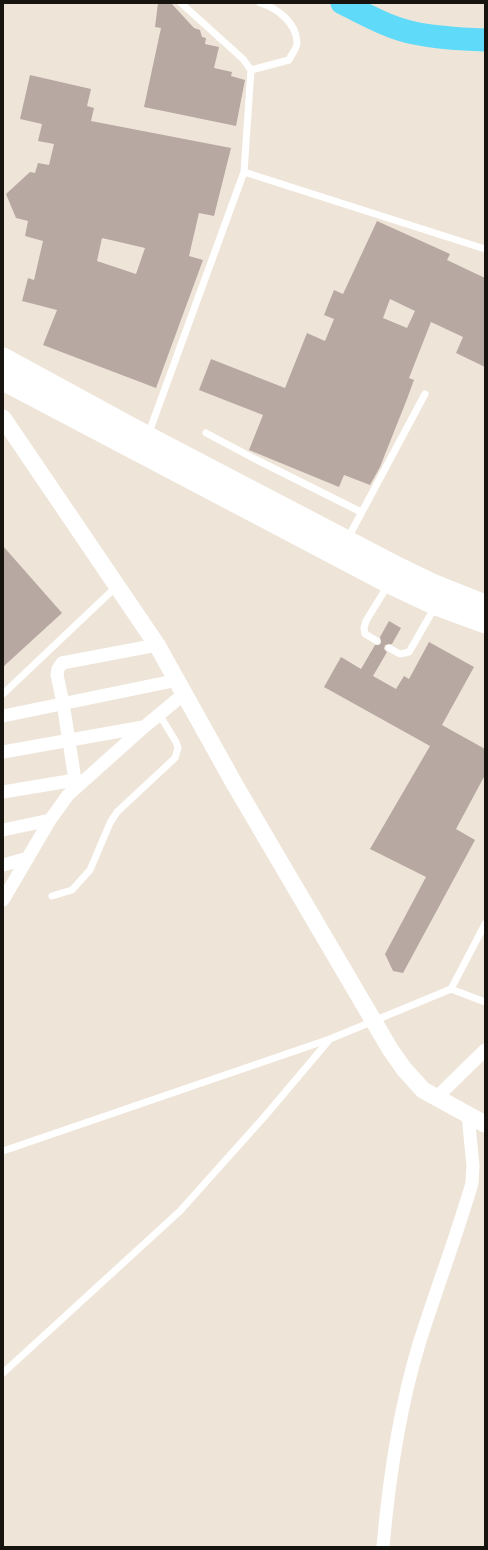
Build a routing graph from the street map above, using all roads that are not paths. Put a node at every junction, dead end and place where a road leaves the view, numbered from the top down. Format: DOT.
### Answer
graph roads {
  1 [pos="181,3"];
  2 [pos="260,3"];
  3 [pos="251,70"];
  4 [pos="244,172"];
  5 [pos="485,249"];
  6 [pos="3,358"];
  7 [pos="3,380"];
  8 [pos="425,394"];
  9 [pos="3,418"];
  10 [pos="206,433"];
  11 [pos="148,437"];
  12 [pos="361,512"];
  13 [pos="346,540"];
  14 [pos="389,583"];
  15 [pos="117,586"];
  16 [pos="436,605"];
  17 [pos="485,605"];
  18 [pos="485,623"];
  19 [pos="377,641"];
  20 [pos="157,645"];
  21 [pos="389,648"];
  22 [pos="181,687"];
  23 [pos="3,694"];
  24 [pos="63,703"];
  25 [pos="159,714"];
  26 [pos="3,716"];
  27 [pos="144,727"];
  28 [pos="68,741"];
  29 [pos="3,752"];
  30 [pos="75,784"];
  31 [pos="3,792"];
  32 [pos="50,820"];
  33 [pos="3,830"];
  34 [pos="28,858"];
  35 [pos="3,865"];
  36 [pos="52,896"];
  37 [pos="3,900"];
  38 [pos="485,924"];
  39 [pos="451,989"];
  40 [pos="485,1002"];
  41 [pos="372,1021"];
  42 [pos="330,1039"];
  43 [pos="485,1050"];
  44 [pos="436,1098"];
  45 [pos="468,1115"];
  46 [pos="485,1124"];
  47 [pos="3,1151"];
  48 [pos="3,1373"];
  49 [pos="383,1547"];
  1 -- 3 [label="lane"];
  2 -- 3 [label="lane"];
  3 -- 4 [label="lane"];
  4 -- 5 [label="lane"];
  4 -- 11 [label="lane"];
  6 -- 11 [label="main road"];
  7 -- 14 [label="main road"];
  8 -- 12 [label="lane"];
  9 -- 15 [label="street"];
  10 -- 12 [label="lane"];
  11 -- 13 [label="main road"];
  12 -- 13 [label="lane"];
  13 -- 17 [label="main road"];
  14 -- 16 [label="main road"];
  14 -- 19 [label="lane"];
  15 -- 20 [label="street"];
  15 -- 23 [label="lane"];
  16 -- 18 [label="main road"];
  16 -- 21 [label="lane"];
  20 -- 22 [label="street"];
  20 -- 24 [label="street"];
  22 -- 24 [label="street"];
  22 -- 25 [label="street"];
  22 -- 41 [label="street"];
  24 -- 26 [label="street"];
  24 -- 28 [label="street"];
  25 -- 27 [label="street"];
  25 -- 36 [label="lane"];
  27 -- 28 [label="street"];
  27 -- 30 [label="street"];
  28 -- 29 [label="street"];
  28 -- 30 [label="street"];
  30 -- 31 [label="street"];
  30 -- 32 [label="street"];
  32 -- 33 [label="street"];
  32 -- 34 [label="street"];
  34 -- 35 [label="street"];
  34 -- 37 [label="street"];
  38 -- 39 [label="lane"];
  39 -- 40 [label="lane"];
  39 -- 41 [label="lane"];
  41 -- 42 [label="lane"];
  41 -- 44 [label="street"];
  42 -- 47 [label="lane"];
  42 -- 48 [label="lane"];
  43 -- 44 [label="street"];
  44 -- 45 [label="street"];
  45 -- 46 [label="street"];
  45 -- 49 [label="street"];
}
